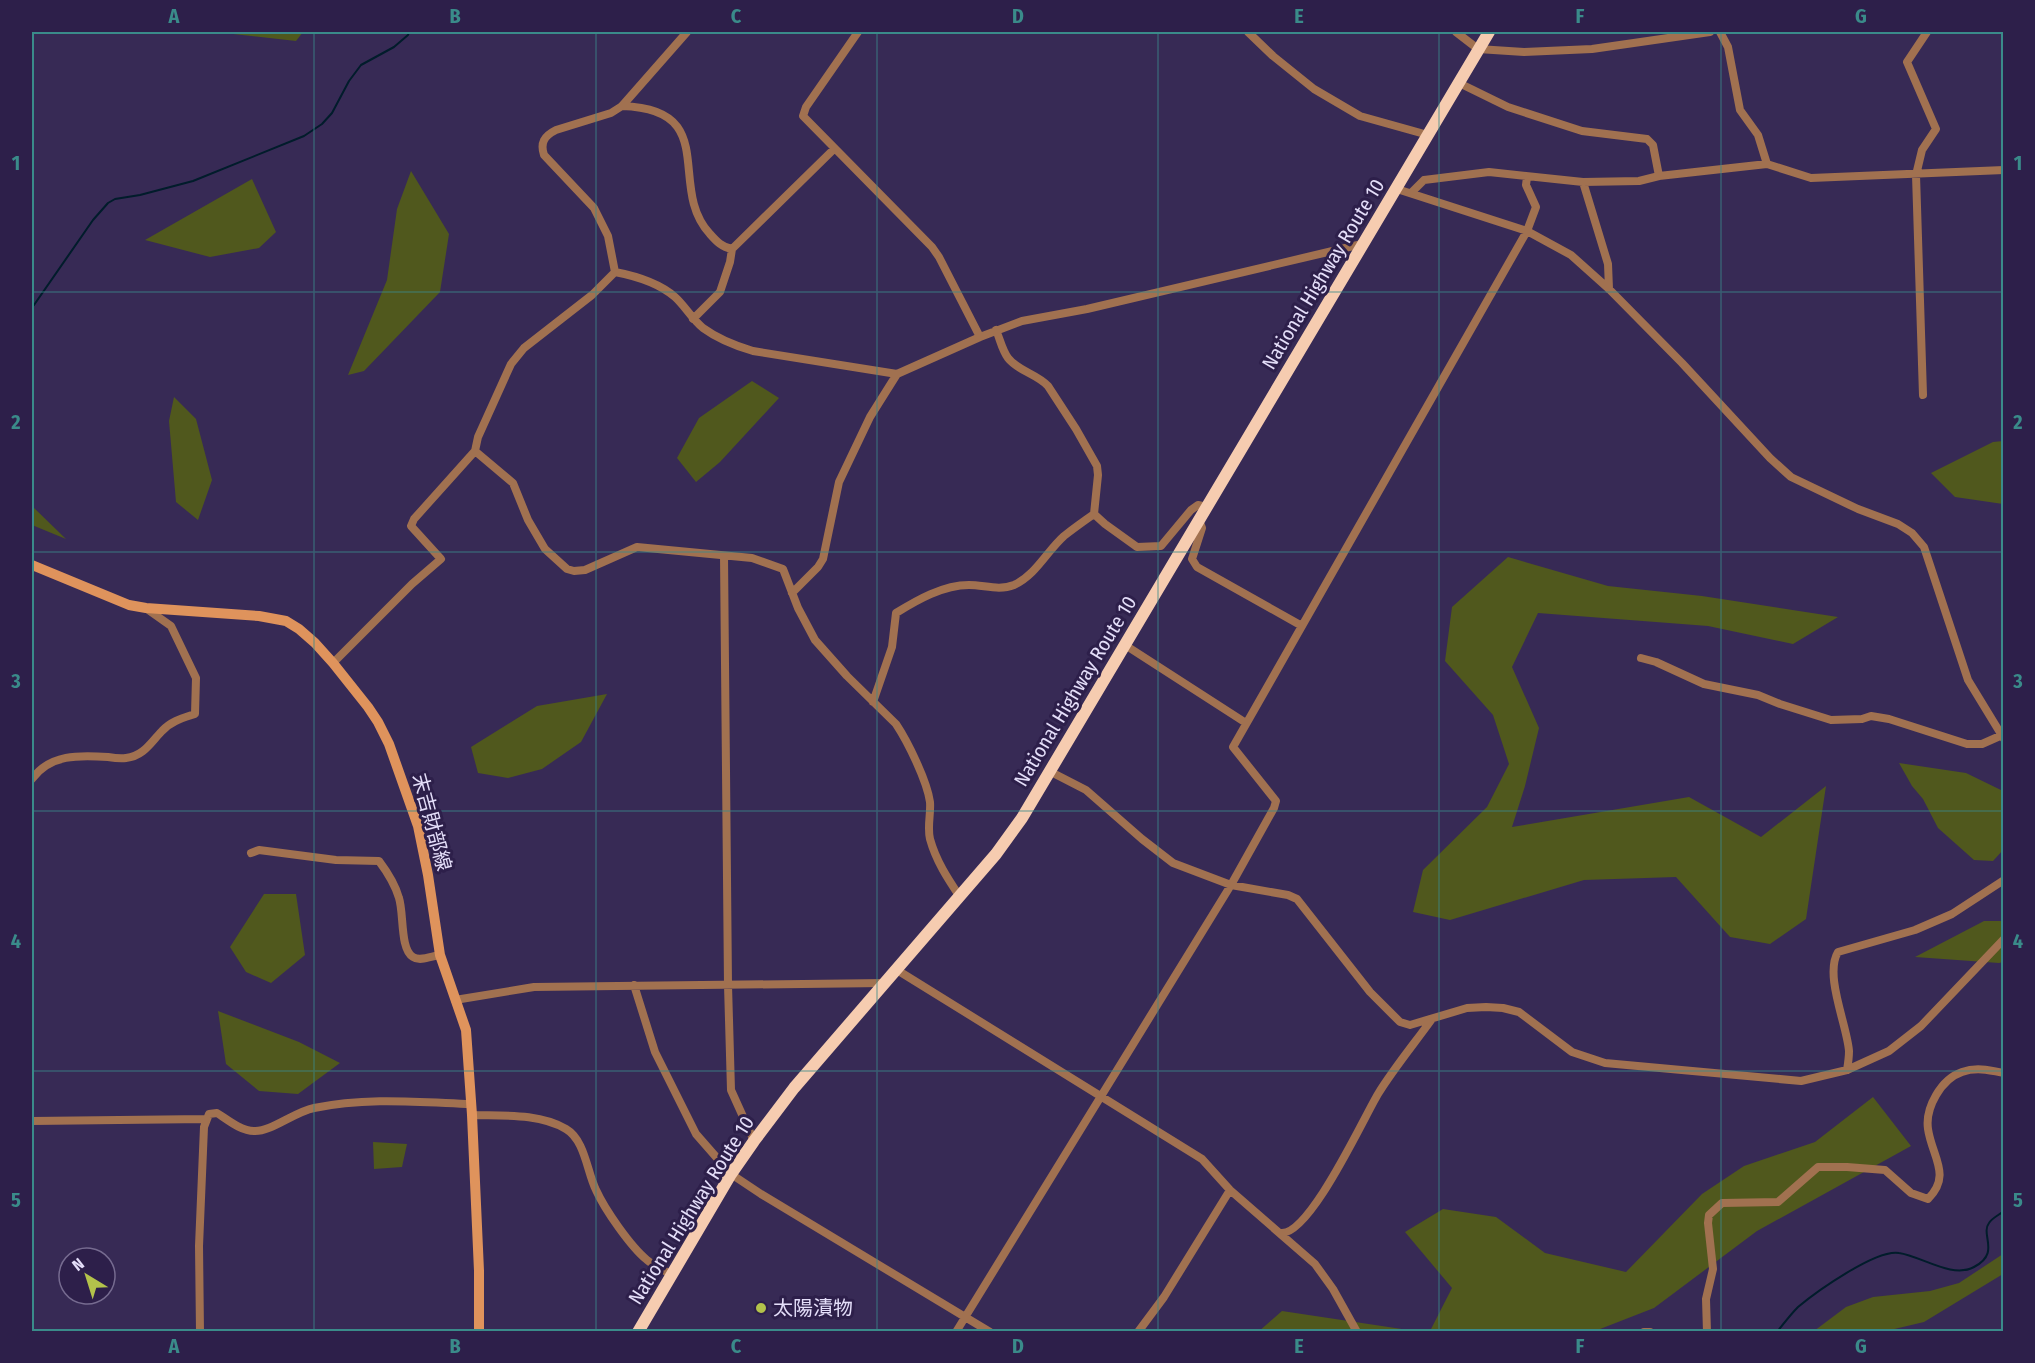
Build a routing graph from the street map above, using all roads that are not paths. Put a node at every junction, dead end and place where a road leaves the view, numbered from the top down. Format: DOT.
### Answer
graph roads {
  1 [pos="687,32"];
  2 [pos="858,32"];
  3 [pos="1248,32"];
  4 [pos="1456,32"];
  5 [pos="1489,32"];
  6 [pos="1710,32"];
  7 [pos="1720,32"];
  8 [pos="1927,32"];
  9 [pos="1478,49"];
  10 [pos="1459,83"];
  11 [pos="622,106"];
  12 [pos="1428,135"];
  13 [pos="834,149"];
  14 [pos="1767,164"];
  15 [pos="2004,170"];
  16 [pos="1916,175"];
  17 [pos="1659,176"];
  18 [pos="1527,177"];
  19 [pos="1582,182"];
  20 [pos="1397,189"];
  21 [pos="1412,192"];
  22 [pos="1527,231"];
  23 [pos="1362,244"];
  24 [pos="732,249"];
  25 [pos="615,273"];
  26 [pos="1609,289"];
  27 [pos="693,319"];
  28 [pos="996,330"];
  29 [pos="980,337"];
  30 [pos="897,374"];
  31 [pos="1923,395"];
  32 [pos="475,451"];
  33 [pos="1207,507"];
  34 [pos="1094,514"];
  35 [pos="1199,520"];
  36 [pos="724,556"];
  37 [pos="32,565"];
  38 [pos="792,593"];
  39 [pos="146,608"];
  40 [pos="1302,626"];
  41 [pos="1125,645"];
  42 [pos="1641,658"];
  43 [pos="333,663"];
  44 [pos="873,702"];
  45 [pos="1246,723"];
  46 [pos="2002,737"];
  47 [pos="1051,772"];
  48 [pos="32,779"];
  49 [pos="251,853"];
  50 [pos="2004,880"];
  51 [pos="1231,885"];
  52 [pos="960,897"];
  53 [pos="2004,939"];
  54 [pos="440,955"];
  55 [pos="897,970"];
  56 [pos="885,983"];
  57 [pos="728,985"];
  58 [pos="634,986"];
  59 [pos="455,1000"];
  60 [pos="1432,1018"];
  61 [pos="1847,1070"];
  62 [pos="2004,1073"];
  63 [pos="1101,1096"];
  64 [pos="472,1110"];
  65 [pos="206,1119"];
  66 [pos="32,1121"];
  67 [pos="754,1141"];
  68 [pos="731,1174"];
  69 [pos="1230,1190"];
  70 [pos="1281,1233"];
  71 [pos="671,1274"];
  72 [pos="965,1316"];
  73 [pos="200,1332"];
  74 [pos="479,1332"];
  75 [pos="638,1332"];
  76 [pos="956,1332"];
  77 [pos="990,1332"];
  78 [pos="1138,1332"];
  79 [pos="1357,1332"];
  80 [pos="1644,1332"];
  81 [pos="1650,1332"];
  82 [pos="1707,1332"];
  1 -- 11 [label="street"];
  2 -- 13 [label="street"];
  3 -- 12 [label="street"];
  4 -- 9 [label="street"];
  5 -- 9 [label="highway, National Highway Route 10"];
  6 -- 9 [label="street"];
  7 -- 14 [label="street"];
  8 -- 16 [label="street"];
  9 -- 10 [label="highway, National Highway Route 10"];
  10 -- 12 [label="highway, National Highway Route 10"];
  10 -- 17 [label="street"];
  11 -- 24 [label="street"];
  11 -- 25 [label="street"];
  12 -- 20 [label="highway, National Highway Route 10"];
  13 -- 24 [label="street"];
  13 -- 29 [label="street"];
  14 -- 16 [label="street"];
  14 -- 17 [label="street"];
  15 -- 16 [label="street"];
  16 -- 31 [label="street"];
  17 -- 19 [label="street"];
  18 -- 19 [label="street"];
  18 -- 21 [label="street"];
  18 -- 22 [label="street"];
  19 -- 26 [label="street"];
  20 -- 21 [label="street"];
  20 -- 23 [label="highway, National Highway Route 10"];
  21 -- 22 [label="street"];
  22 -- 26 [label="street"];
  22 -- 40 [label="street"];
  23 -- 28 [label="street"];
  23 -- 33 [label="highway, National Highway Route 10"];
  24 -- 27 [label="street"];
  25 -- 27 [label="street"];
  25 -- 32 [label="street"];
  26 -- 46 [label="street"];
  27 -- 30 [label="street"];
  28 -- 29 [label="street"];
  28 -- 34 [label="street"];
  29 -- 30 [label="street"];
  30 -- 38 [label="street"];
  32 -- 36 [label="street"];
  32 -- 43 [label="street"];
  33 -- 34 [label="street"];
  33 -- 35 [label="highway, National Highway Route 10"];
  34 -- 44 [label="street"];
  35 -- 40 [label="street"];
  35 -- 41 [label="highway, National Highway Route 10"];
  36 -- 38 [label="street"];
  36 -- 57 [label="street"];
  37 -- 39 [label="main road, 末吉財部線"];
  38 -- 44 [label="street"];
  39 -- 43 [label="main road, 末吉財部線"];
  39 -- 48 [label="street"];
  40 -- 45 [label="street"];
  41 -- 45 [label="street"];
  41 -- 47 [label="highway, National Highway Route 10"];
  42 -- 46 [label="street"];
  43 -- 54 [label="main road, 末吉財部線"];
  44 -- 52 [label="street"];
  45 -- 51 [label="street"];
  47 -- 51 [label="street"];
  47 -- 52 [label="highway, National Highway Route 10"];
  49 -- 54 [label="street"];
  50 -- 61 [label="street"];
  51 -- 60 [label="street"];
  51 -- 63 [label="street"];
  52 -- 55 [label="highway, National Highway Route 10"];
  53 -- 61 [label="street"];
  54 -- 59 [label="main road, 末吉財部線"];
  55 -- 56 [label="highway, National Highway Route 10"];
  55 -- 63 [label="street"];
  56 -- 57 [label="street"];
  56 -- 67 [label="highway, National Highway Route 10"];
  57 -- 58 [label="street"];
  57 -- 67 [label="street"];
  58 -- 59 [label="street"];
  58 -- 68 [label="street"];
  59 -- 64 [label="main road, 末吉財部線"];
  60 -- 61 [label="street"];
  60 -- 70 [label="street"];
  62 -- 82 [label="street"];
  63 -- 69 [label="street"];
  63 -- 72 [label="street"];
  64 -- 65 [label="street"];
  64 -- 71 [label="street"];
  64 -- 74 [label="main road, 末吉財部線"];
  65 -- 66 [label="street"];
  65 -- 73 [label="street"];
  67 -- 68 [label="highway, National Highway Route 10"];
  68 -- 71 [label="highway, National Highway Route 10"];
  68 -- 72 [label="street"];
  69 -- 70 [label="street"];
  69 -- 78 [label="street"];
  70 -- 79 [label="street"];
  71 -- 75 [label="highway, National Highway Route 10"];
  72 -- 76 [label="street"];
  72 -- 77 [label="street"];
  80 -- 81 [label="street"];
}
